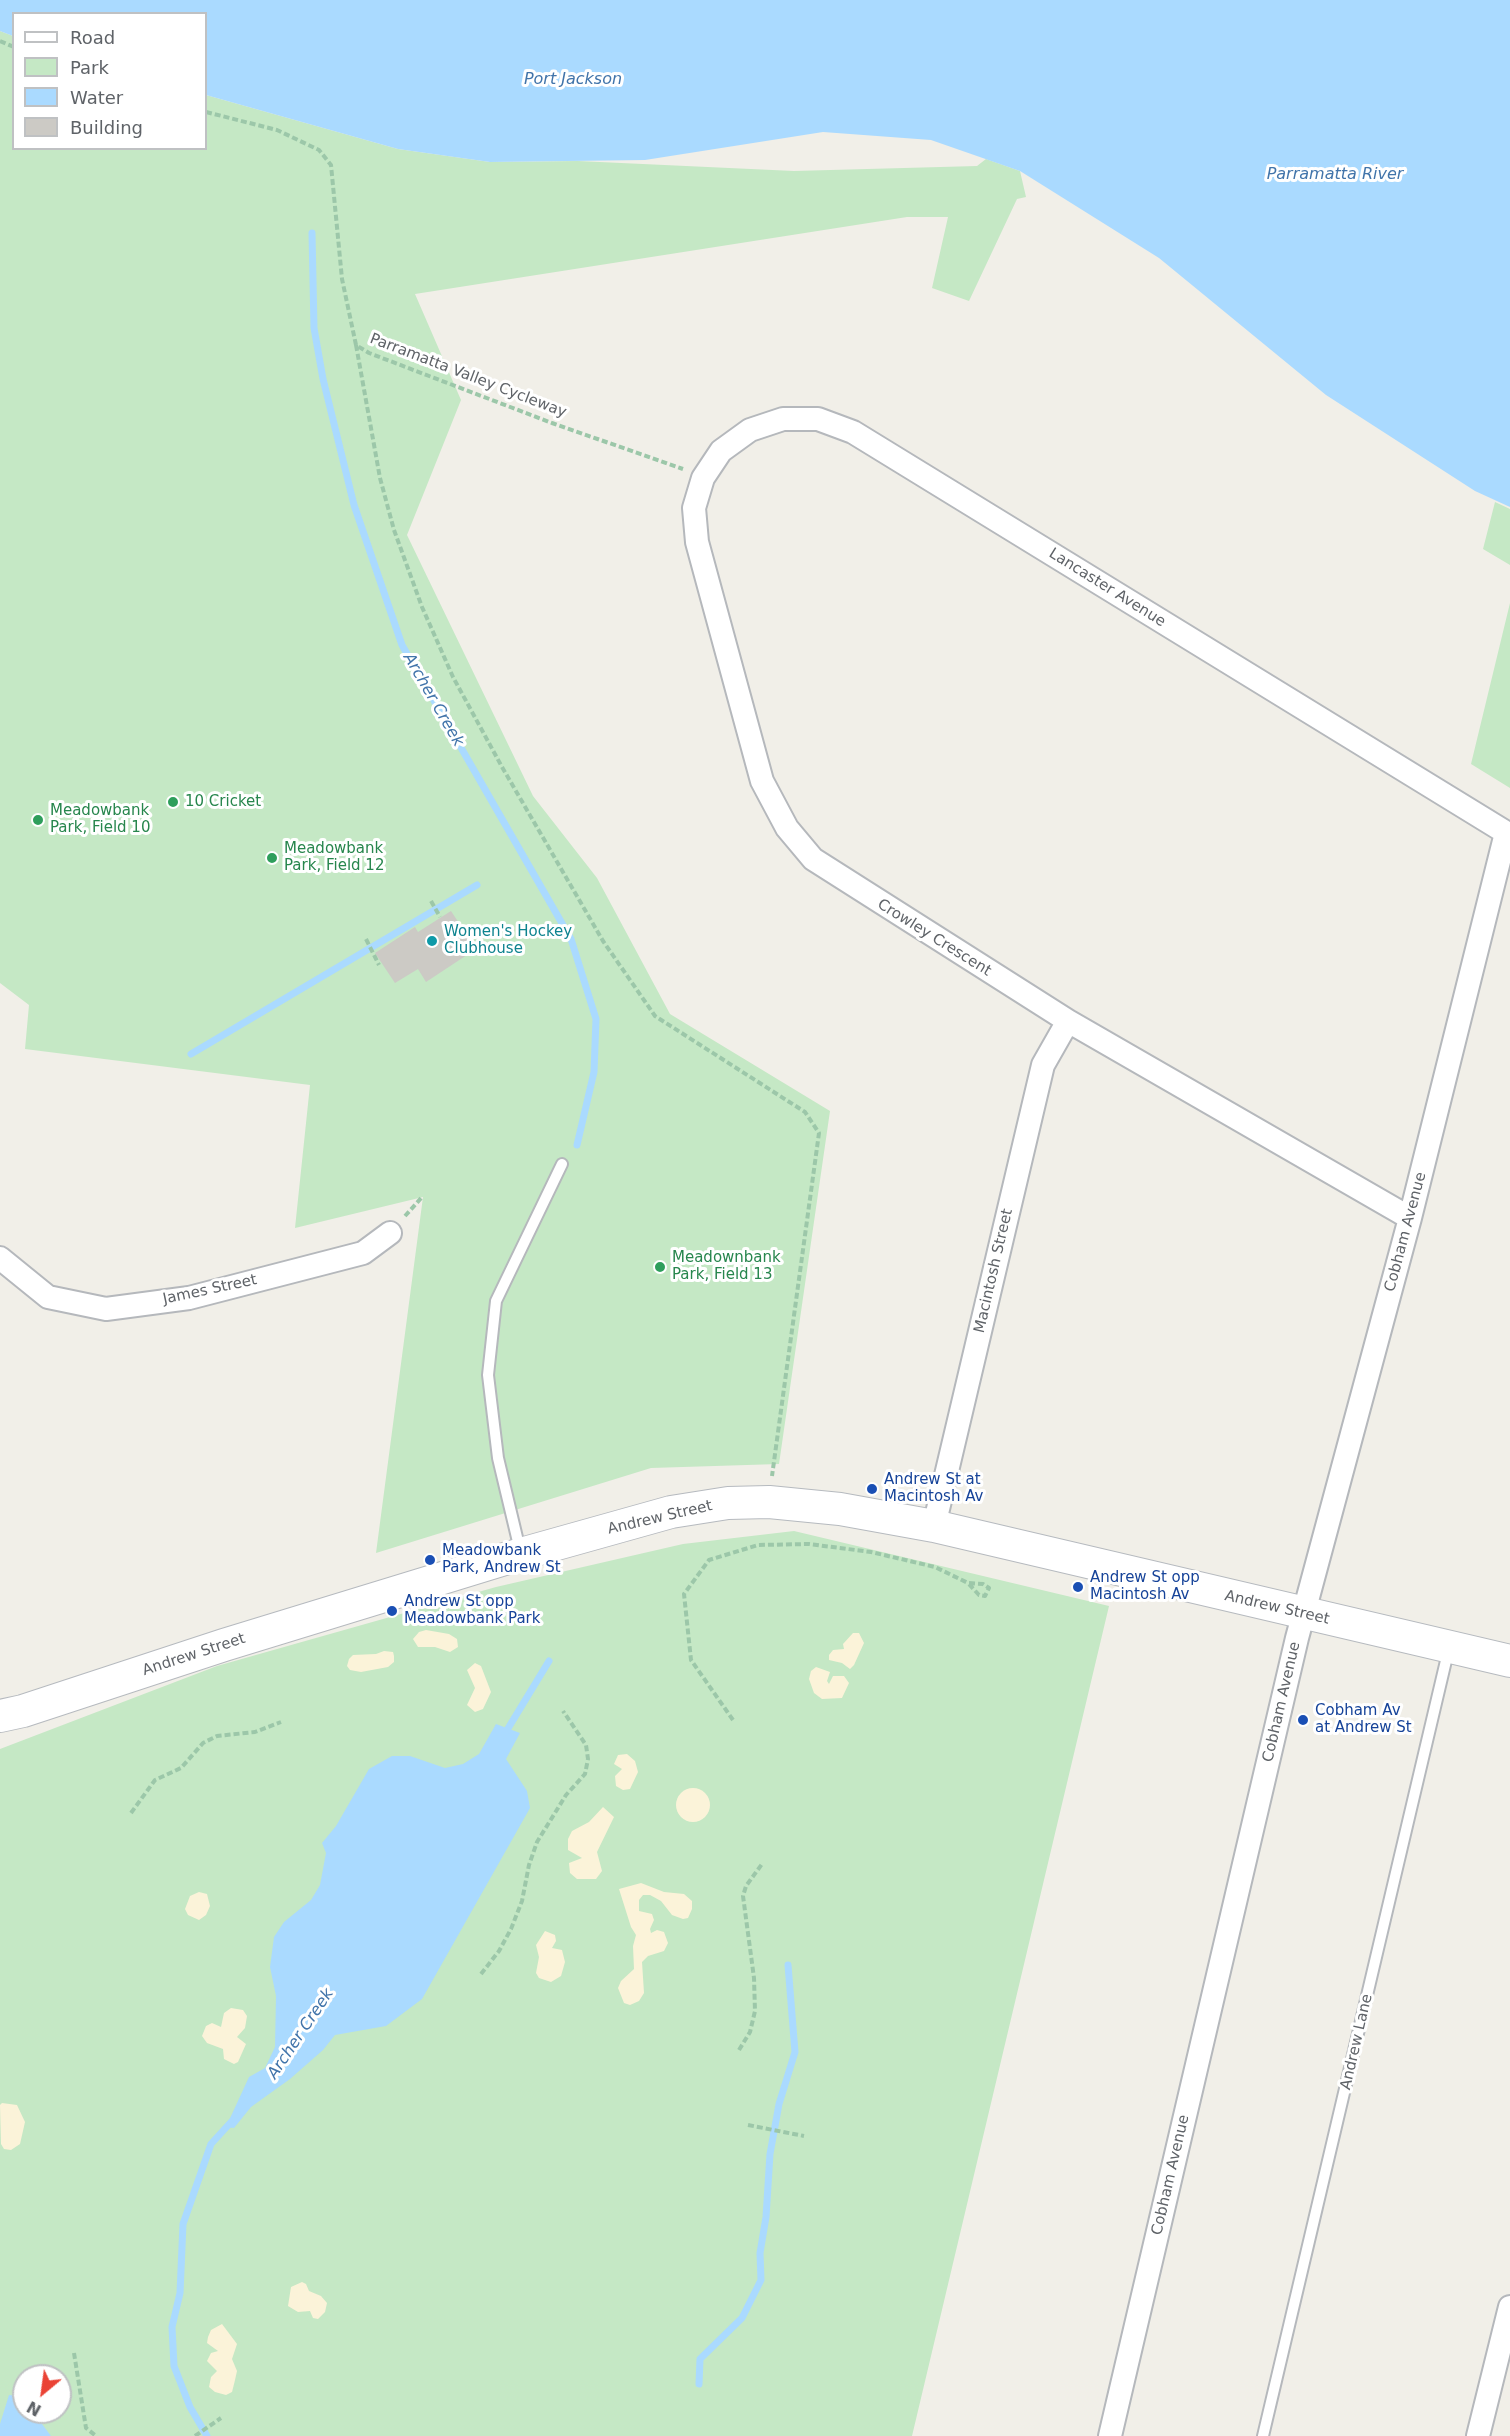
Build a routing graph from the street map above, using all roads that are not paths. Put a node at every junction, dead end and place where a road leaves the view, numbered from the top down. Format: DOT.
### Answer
graph roads {
  1 [pos="703,478"];
  2 [pos="1508,834"];
  3 [pos="1068,1021"];
  4 [pos="562,1164"];
  5 [pos="1410,1218"];
  6 [pos="390,1233"];
  7 [pos="0,1258"];
  8 [pos="934,1527"];
  9 [pos="521,1554"];
  10 [pos="1305,1615"];
  11 [pos="1449,1647"];
  12 [pos="1510,1661"];
  13 [pos="0,1716"];
  14 [pos="1510,2307"];
  15 [pos="1110,2436"];
  16 [pos="1263,2436"];
  17 [pos="1478,2436"];
  1 -- 2 [label="street, Lancaster Avenue"];
  1 -- 3 [label="street, Crowley Crescent"];
  2 -- 5 [label="street, Cobham Avenue"];
  3 -- 5 [label="street, Crowley Crescent"];
  3 -- 8 [label="street, Macintosh Street"];
  4 -- 9 [label="lane"];
  5 -- 10 [label="street, Cobham Avenue"];
  6 -- 7 [label="street, James Street"];
  8 -- 9 [label="main road, Andrew Street"];
  8 -- 10 [label="main road, Andrew Street"];
  9 -- 13 [label="main road, Andrew Street"];
  10 -- 11 [label="main road, Andrew Street"];
  10 -- 15 [label="street, Cobham Avenue"];
  11 -- 12 [label="main road, Andrew Street"];
  11 -- 16 [label="lane, Andrew Lane"];
  14 -- 17 [label="street"];
}
